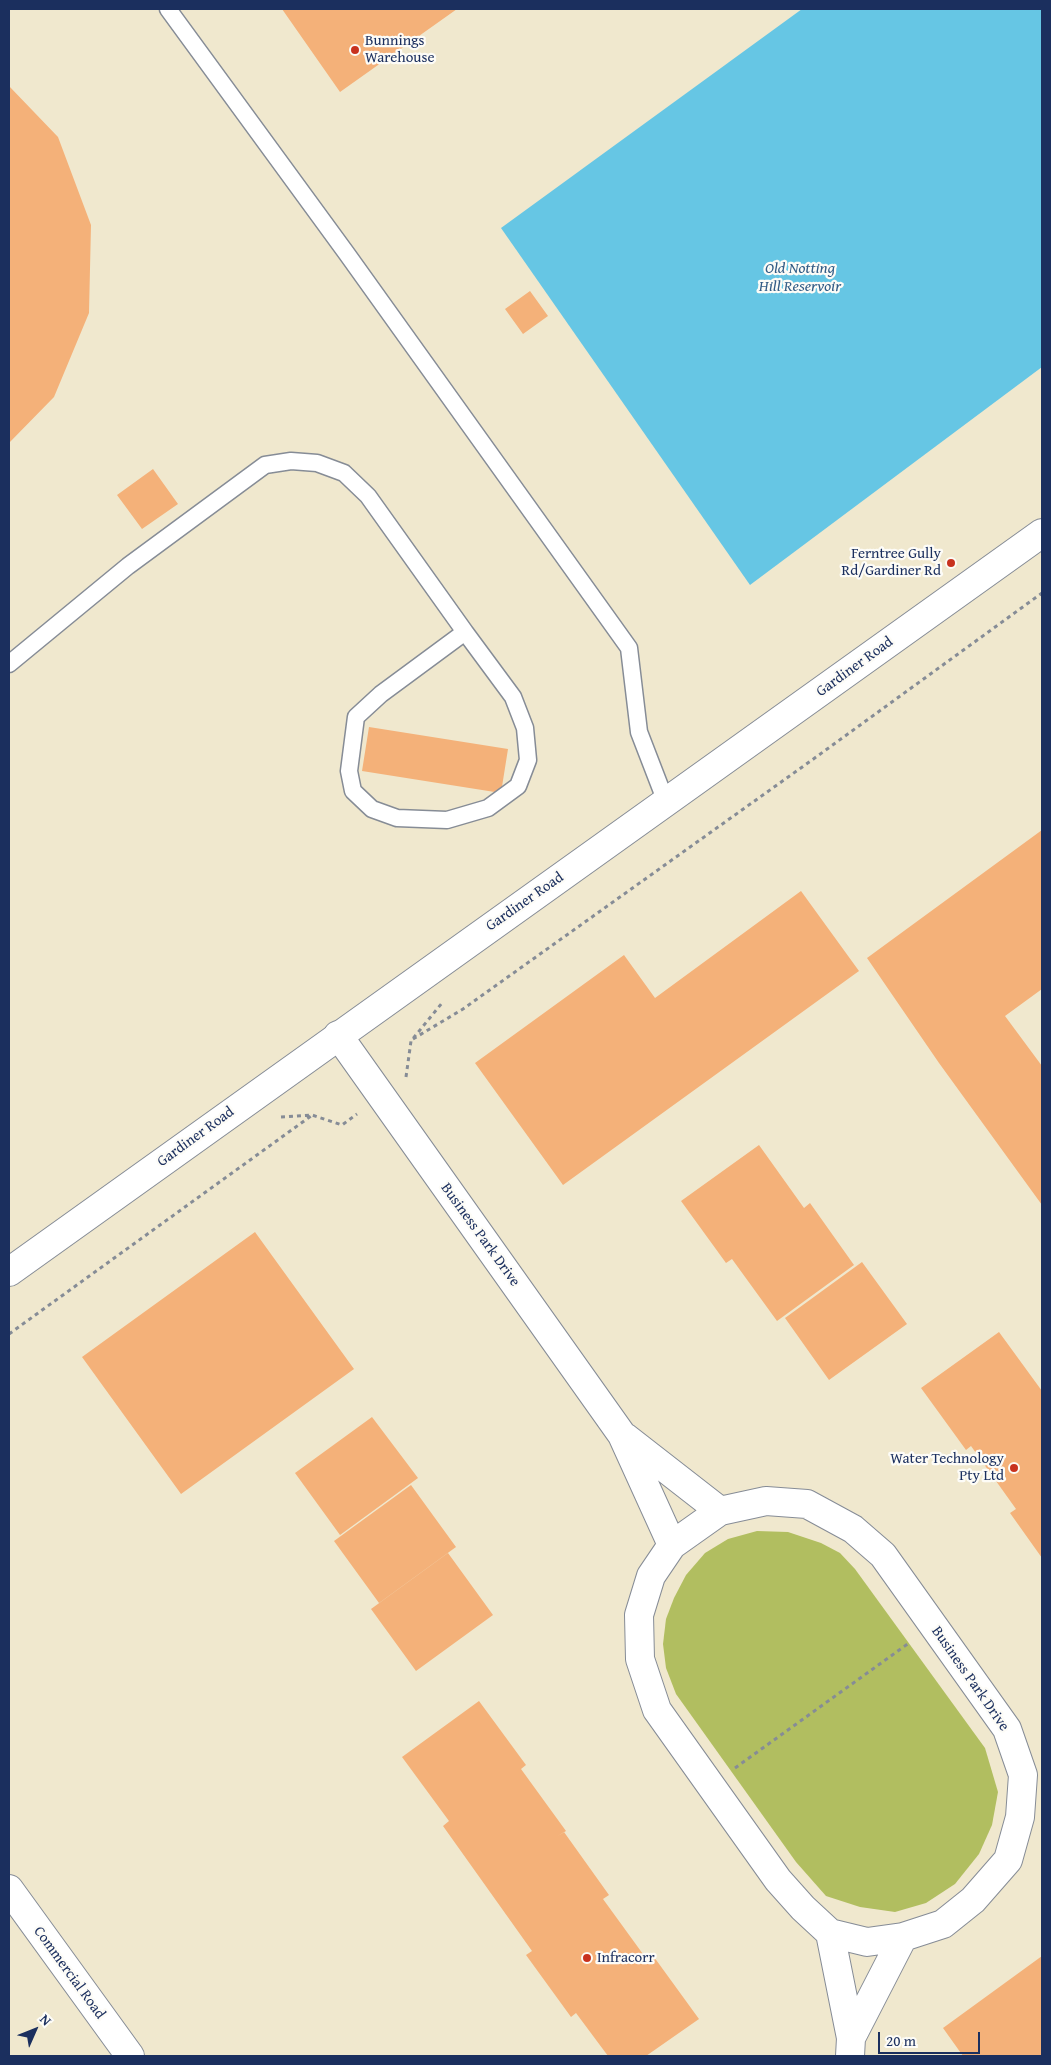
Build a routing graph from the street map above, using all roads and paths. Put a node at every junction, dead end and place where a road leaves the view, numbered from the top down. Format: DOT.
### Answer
graph roads {
  1 [pos="168,9"];
  2 [pos="1042,533"];
  3 [pos="1042,592"];
  4 [pos="466,632"];
  5 [pos="9,664"];
  6 [pos="666,802"];
  7 [pos="338,1035"];
  8 [pos="411,1041"];
  9 [pos="312,1115"];
  10 [pos="10,1266"];
  11 [pos="9,1334"];
  12 [pos="622,1435"];
  13 [pos="720,1510"];
  14 [pos="672,1545"];
  15 [pos="933,1625"];
  16 [pos="710,1786"];
  17 [pos="9,1889"];
  18 [pos="830,1932"];
  19 [pos="903,1937"];
  20 [pos="851,2047"];
  21 [pos="130,2056"];
  1 -- 6 [label="lane"];
  2 -- 6 [label="street, Gardiner Road"];
  3 -- 8 [label="path"];
  4 -- 4 [label="lane"];
  4 -- 5 [label="lane"];
  6 -- 7 [label="street, Gardiner Road"];
  7 -- 10 [label="street, Gardiner Road"];
  7 -- 12 [label="street, Business Park Drive"];
  9 -- 11 [label="path"];
  12 -- 13 [label="street, Business Park Drive"];
  12 -- 14 [label="street, Business Park Drive"];
  13 -- 14 [label="street, Business Park Drive"];
  13 -- 15 [label="street, Business Park Drive"];
  14 -- 16 [label="street, Business Park Drive"];
  15 -- 16 [label="path"];
  15 -- 19 [label="street, Business Park Drive"];
  16 -- 18 [label="street, Business Park Drive"];
  17 -- 21 [label="street, Commercial Road"];
  18 -- 19 [label="street, Business Park Drive"];
  18 -- 20 [label="street"];
  19 -- 20 [label="street"];
}
